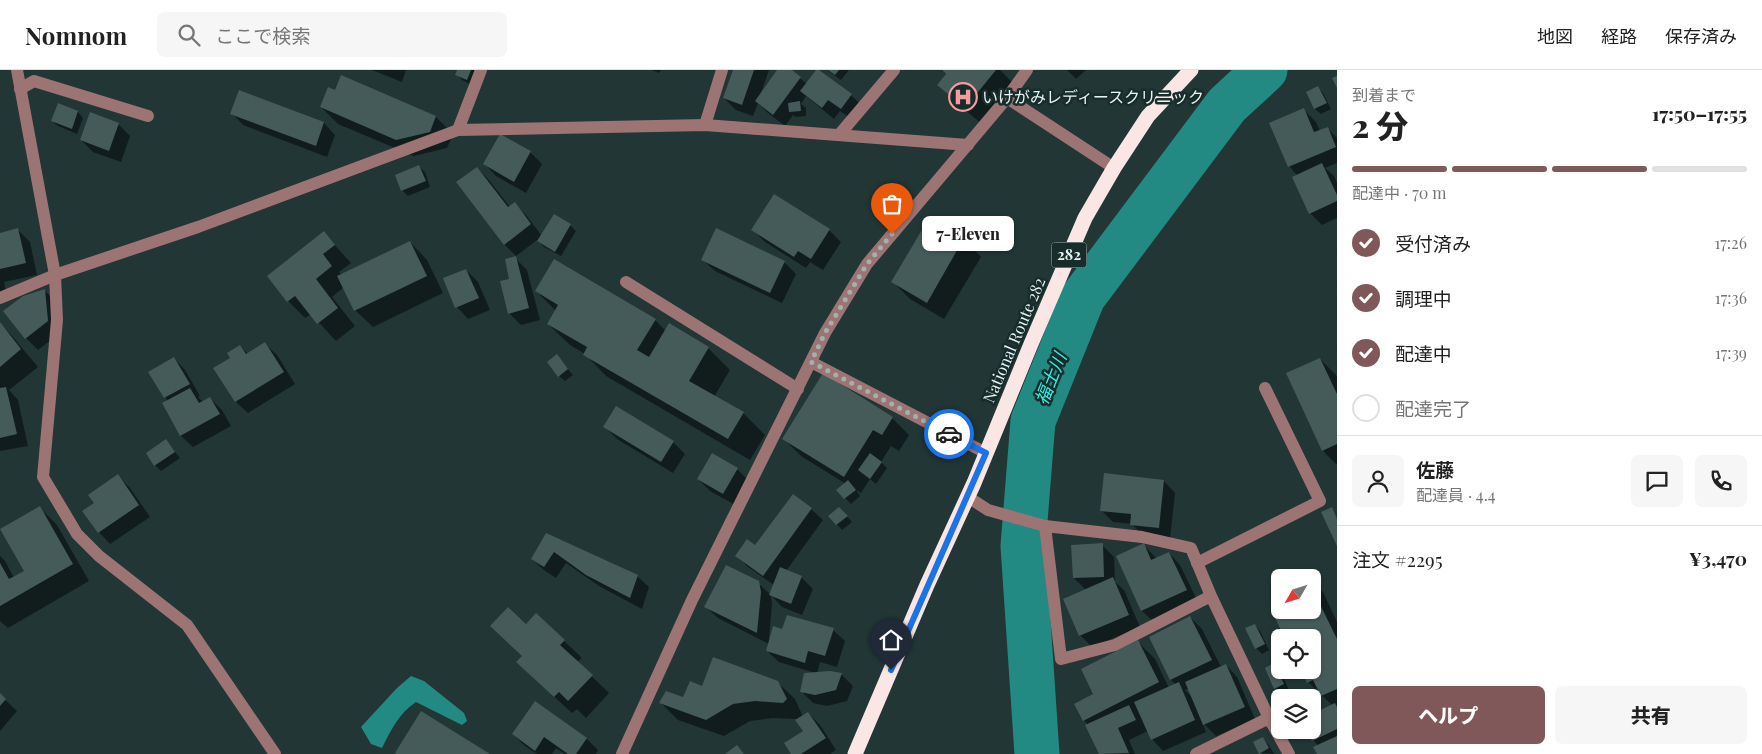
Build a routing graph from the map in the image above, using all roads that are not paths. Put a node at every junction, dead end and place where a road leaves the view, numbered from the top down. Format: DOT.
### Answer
graph roads {
  1 [pos="17,70"];
  2 [pos="481,70"];
  3 [pos="722,70"];
  4 [pos="894,70"];
  5 [pos="1027,70"];
  6 [pos="1191,70"];
  7 [pos="20,89"];
  8 [pos="1008,98"];
  9 [pos="148,116"];
  10 [pos="705,125"];
  11 [pos="458,130"];
  12 [pos="839,135"];
  13 [pos="968,145"];
  14 [pos="1114,168"];
  15 [pos="55,275"];
  16 [pos="626,282"];
  17 [pos="0,298"];
  18 [pos="811,362"];
  19 [pos="1265,388"];
  20 [pos="798,389"];
  21 [pos="986,453"];
  22 [pos="968,496"];
  23 [pos="1043,526"];
  24 [pos="1197,562"];
  25 [pos="1211,596"];
  26 [pos="1268,718"];
  27 [pos="275,754"];
  28 [pos="622,754"];
  29 [pos="854,754"];
  30 [pos="1196,754"];
  31 [pos="1288,754"];
  1 -- 7 [label="street"];
  2 -- 11 [label="street"];
  3 -- 10 [label="street"];
  4 -- 12 [label="street"];
  5 -- 8 [label="street"];
  6 -- 14 [label="highway, National Route 282 / 282"];
  7 -- 9 [label="street"];
  7 -- 15 [label="street"];
  8 -- 13 [label="street"];
  8 -- 14 [label="street"];
  10 -- 11 [label="street"];
  10 -- 12 [label="street"];
  11 -- 15 [label="street"];
  12 -- 13 [label="street"];
  13 -- 18 [label="street"];
  14 -- 21 [label="highway, National Route 282 / 282"];
  15 -- 17 [label="street"];
  15 -- 27 [label="street"];
  16 -- 20 [label="street"];
  18 -- 20 [label="street"];
  18 -- 21 [label="street"];
  19 -- 24 [label="street"];
  20 -- 28 [label="street"];
  21 -- 22 [label="highway, National Route 282 / 282"];
  22 -- 23 [label="street"];
  22 -- 29 [label="highway, National Route 282 / 282"];
  23 -- 24 [label="street"];
  23 -- 25 [label="street"];
  24 -- 25 [label="street"];
  25 -- 26 [label="street"];
  26 -- 30 [label="street"];
  26 -- 31 [label="street"];
}
